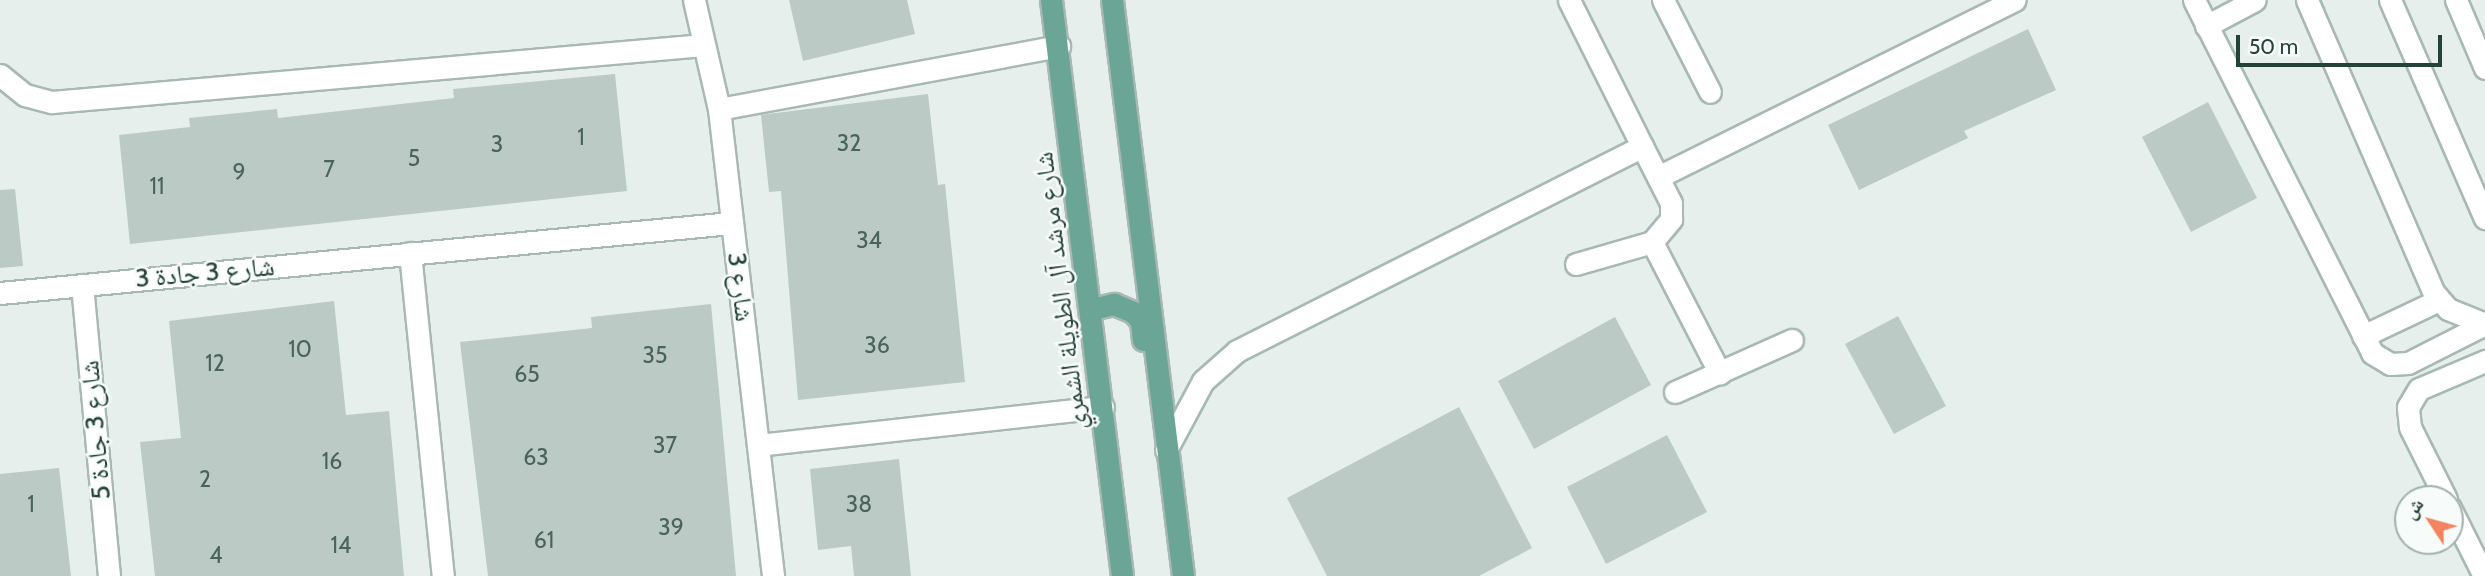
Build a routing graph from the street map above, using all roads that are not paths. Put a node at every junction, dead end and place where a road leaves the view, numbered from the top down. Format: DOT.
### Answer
graph roads {
  1 [pos="694,0"];
  2 [pos="1051,0"];
  3 [pos="1112,0"];
  4 [pos="1569,0"];
  5 [pos="1663,0"];
  6 [pos="2015,0"];
  7 [pos="2194,0"];
  8 [pos="2255,0"];
  9 [pos="2307,0"];
  10 [pos="2456,0"];
  11 [pos="2392,2"];
  12 [pos="2206,26"];
  13 [pos="704,45"];
  14 [pos="1059,46"];
  15 [pos="2485,68"];
  16 [pos="0,75"];
  17 [pos="1710,92"];
  18 [pos="719,109"];
  19 [pos="1642,146"];
  20 [pos="1658,177"];
  21 [pos="2485,218"];
  22 [pos="731,223"];
  23 [pos="1652,242"];
  24 [pos="410,253"];
  25 [pos="1576,264"];
  26 [pos="82,285"];
  27 [pos="0,293"];
  28 [pos="2439,300"];
  29 [pos="1092,309"];
  30 [pos="2485,324"];
  31 [pos="2363,336"];
  32 [pos="1793,340"];
  33 [pos="2485,361"];
  34 [pos="1720,374"];
  35 [pos="1675,392"];
  36 [pos="1103,407"];
  37 [pos="758,445"];
  38 [pos="1166,450"];
  39 [pos="2439,485"];
  40 [pos="2464,536"];
  41 [pos="110,576"];
  42 [pos="443,576"];
  43 [pos="773,576"];
  44 [pos="1122,576"];
  45 [pos="1183,576"];
  46 [pos="2484,576"];
  1 -- 13 [label="street, شارع 3"];
  2 -- 14 [label="main road, شارع مرشد آل الطويلة الشمري"];
  3 -- 38 [label="main road"];
  4 -- 19 [label="street"];
  5 -- 17 [label="street"];
  6 -- 20 [label="street"];
  7 -- 12 [label="street"];
  8 -- 12 [label="street"];
  9 -- 28 [label="street"];
  10 -- 15 [label="street"];
  11 -- 21 [label="street"];
  12 -- 31 [label="street"];
  13 -- 16 [label="street"];
  13 -- 18 [label="street, شارع 3"];
  14 -- 18 [label="street"];
  14 -- 29 [label="main road, شارع مرشد آل الطويلة الشمري"];
  18 -- 22 [label="street, شارع 3"];
  19 -- 20 [label="street"];
  19 -- 38 [label="street"];
  20 -- 23 [label="street"];
  22 -- 24 [label="street, شارع 3 جادة 3"];
  22 -- 37 [label="street, شارع 3"];
  23 -- 25 [label="street"];
  23 -- 34 [label="street"];
  24 -- 26 [label="street, شارع 3 جادة 3"];
  24 -- 42 [label="street"];
  26 -- 27 [label="street, شارع 3 جادة 3"];
  26 -- 41 [label="street, شارع 3 جادة 5"];
  28 -- 30 [label="street"];
  28 -- 31 [label="street"];
  29 -- 36 [label="main road, شارع مرشد آل الطويلة الشمري"];
  29 -- 38 [label="main road"];
  30 -- 31 [label="street"];
  32 -- 34 [label="street"];
  33 -- 39 [label="street"];
  34 -- 35 [label="street"];
  36 -- 37 [label="street"];
  36 -- 44 [label="main road, شارع مرشد آل الطويلة الشمري"];
  37 -- 43 [label="street, شارع 3"];
  38 -- 45 [label="main road"];
  40 -- 46 [label="street"];
}
